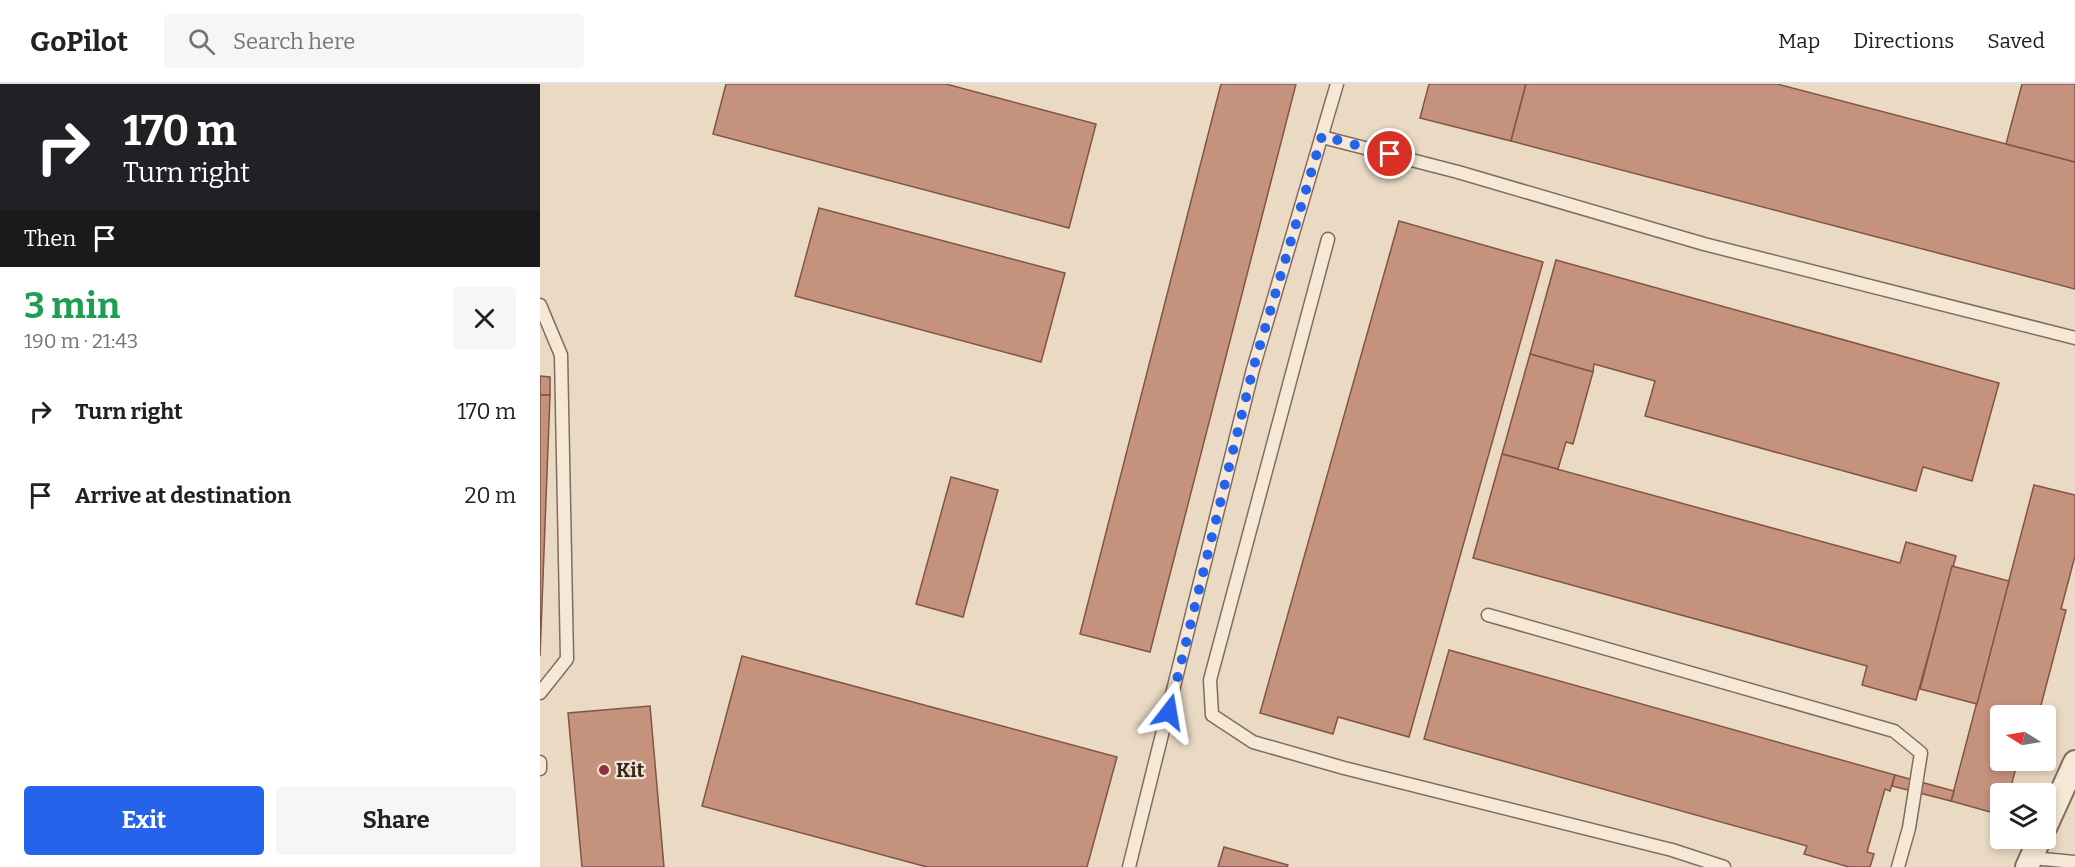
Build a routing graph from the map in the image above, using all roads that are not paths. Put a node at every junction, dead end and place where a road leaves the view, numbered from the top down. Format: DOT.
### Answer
graph roads {
  1 [pos="1337,84"];
  2 [pos="1322,136"];
  3 [pos="1328,239"];
  4 [pos="540,305"];
  5 [pos="2075,338"];
  6 [pos="1488,615"];
  7 [pos="540,693"];
  8 [pos="540,762"];
  9 [pos="2075,762"];
  10 [pos="540,769"];
  11 [pos="2056,804"];
  12 [pos="2033,854"];
  13 [pos="2075,862"];
  14 [pos="1129,867"];
  15 [pos="1724,867"];
  16 [pos="1899,867"];
  1 -- 2 [label="lane"];
  2 -- 5 [label="lane"];
  2 -- 14 [label="lane"];
  3 -- 15 [label="lane"];
  4 -- 7 [label="lane"];
  6 -- 16 [label="lane"];
  8 -- 10 [label="lane"];
  9 -- 11 [label="street"];
  12 -- 13 [label="lane"];
}
